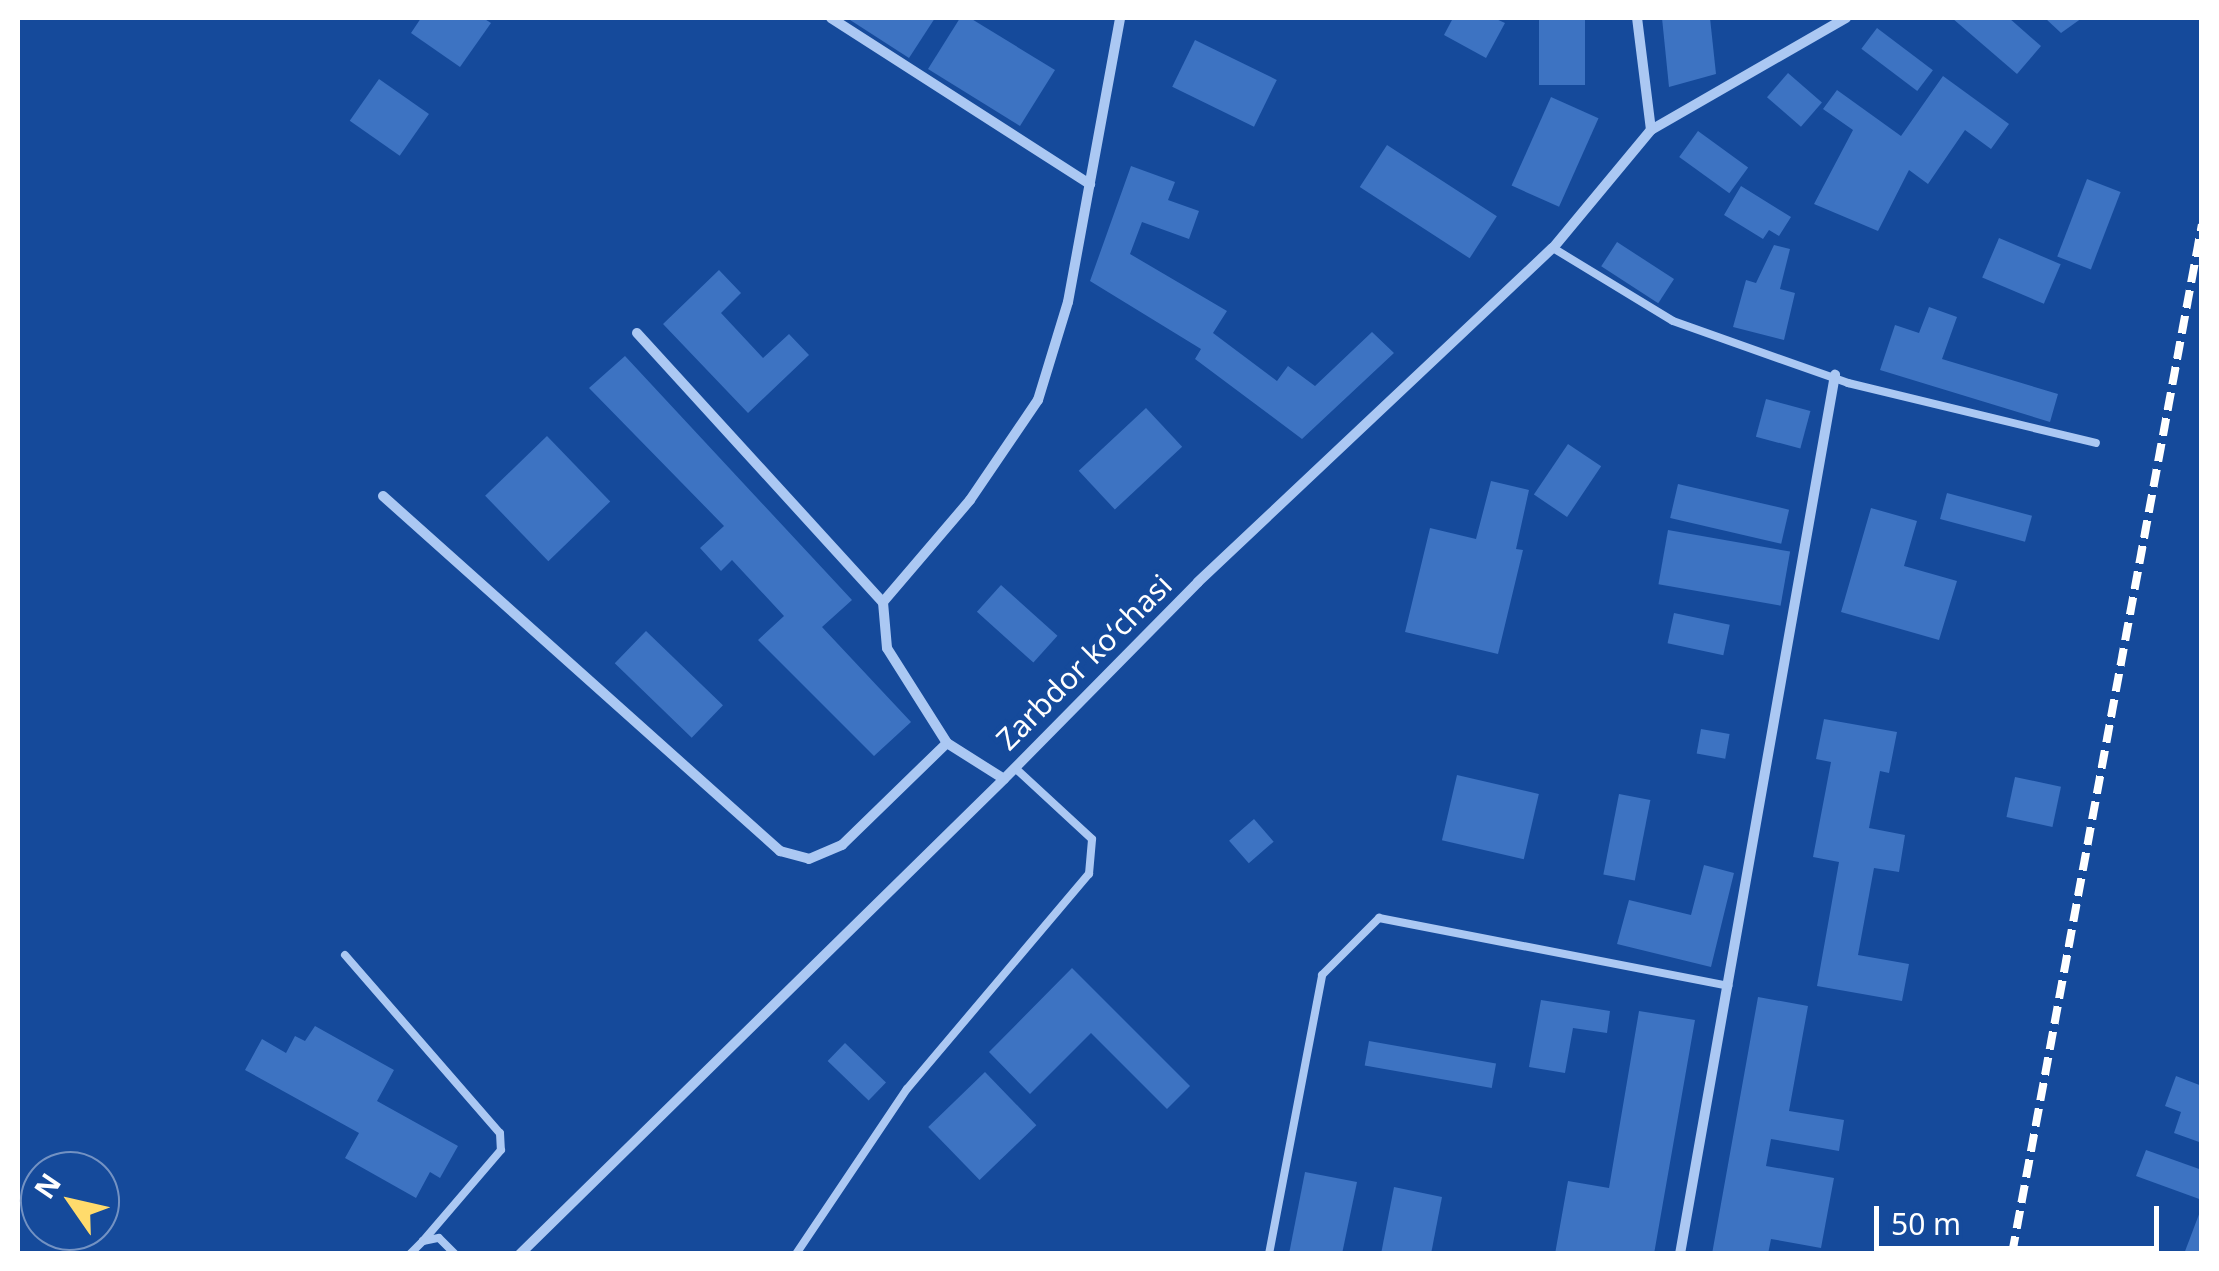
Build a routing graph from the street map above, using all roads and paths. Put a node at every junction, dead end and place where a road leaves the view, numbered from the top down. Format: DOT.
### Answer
graph roads {
  1 [pos="830,18"];
  2 [pos="1120,18"];
  3 [pos="1636,18"];
  4 [pos="1846,18"];
  5 [pos="1651,130"];
  6 [pos="1090,184"];
  7 [pos="1554,248"];
  8 [pos="637,333"];
  9 [pos="1835,375"];
  10 [pos="2096,443"];
  11 [pos="383,496"];
  12 [pos="882,602"];
  13 [pos="947,743"];
  14 [pos="1015,768"];
  15 [pos="1004,779"];
  16 [pos="346,955"];
  17 [pos="1728,986"];
  18 [pos="422,1241"];
  19 [pos="410,1254"];
  20 [pos="455,1254"];
  21 [pos="520,1254"];
  22 [pos="796,1254"];
  23 [pos="1269,1254"];
  24 [pos="1680,1254"];
  1 -- 6 [label="street"];
  2 -- 6 [label="street"];
  3 -- 5 [label="street"];
  4 -- 5 [label="street"];
  5 -- 7 [label="street, Zarbdor koʻchasi"];
  6 -- 12 [label="street"];
  7 -- 9 [label="lane"];
  7 -- 14 [label="street, Zarbdor koʻchasi"];
  8 -- 12 [label="street"];
  9 -- 10 [label="lane"];
  9 -- 17 [label="street"];
  11 -- 13 [label="street, Zarbdor koʻchasi"];
  12 -- 13 [label="street"];
  13 -- 15 [label="street, Zarbdor koʻchasi"];
  14 -- 15 [label="street, Zarbdor koʻchasi"];
  14 -- 22 [label="lane"];
  15 -- 21 [label="street"];
  16 -- 18 [label="lane"];
  17 -- 23 [label="lane"];
  17 -- 24 [label="street"];
  18 -- 19 [label="lane"];
  18 -- 20 [label="lane"];
}
